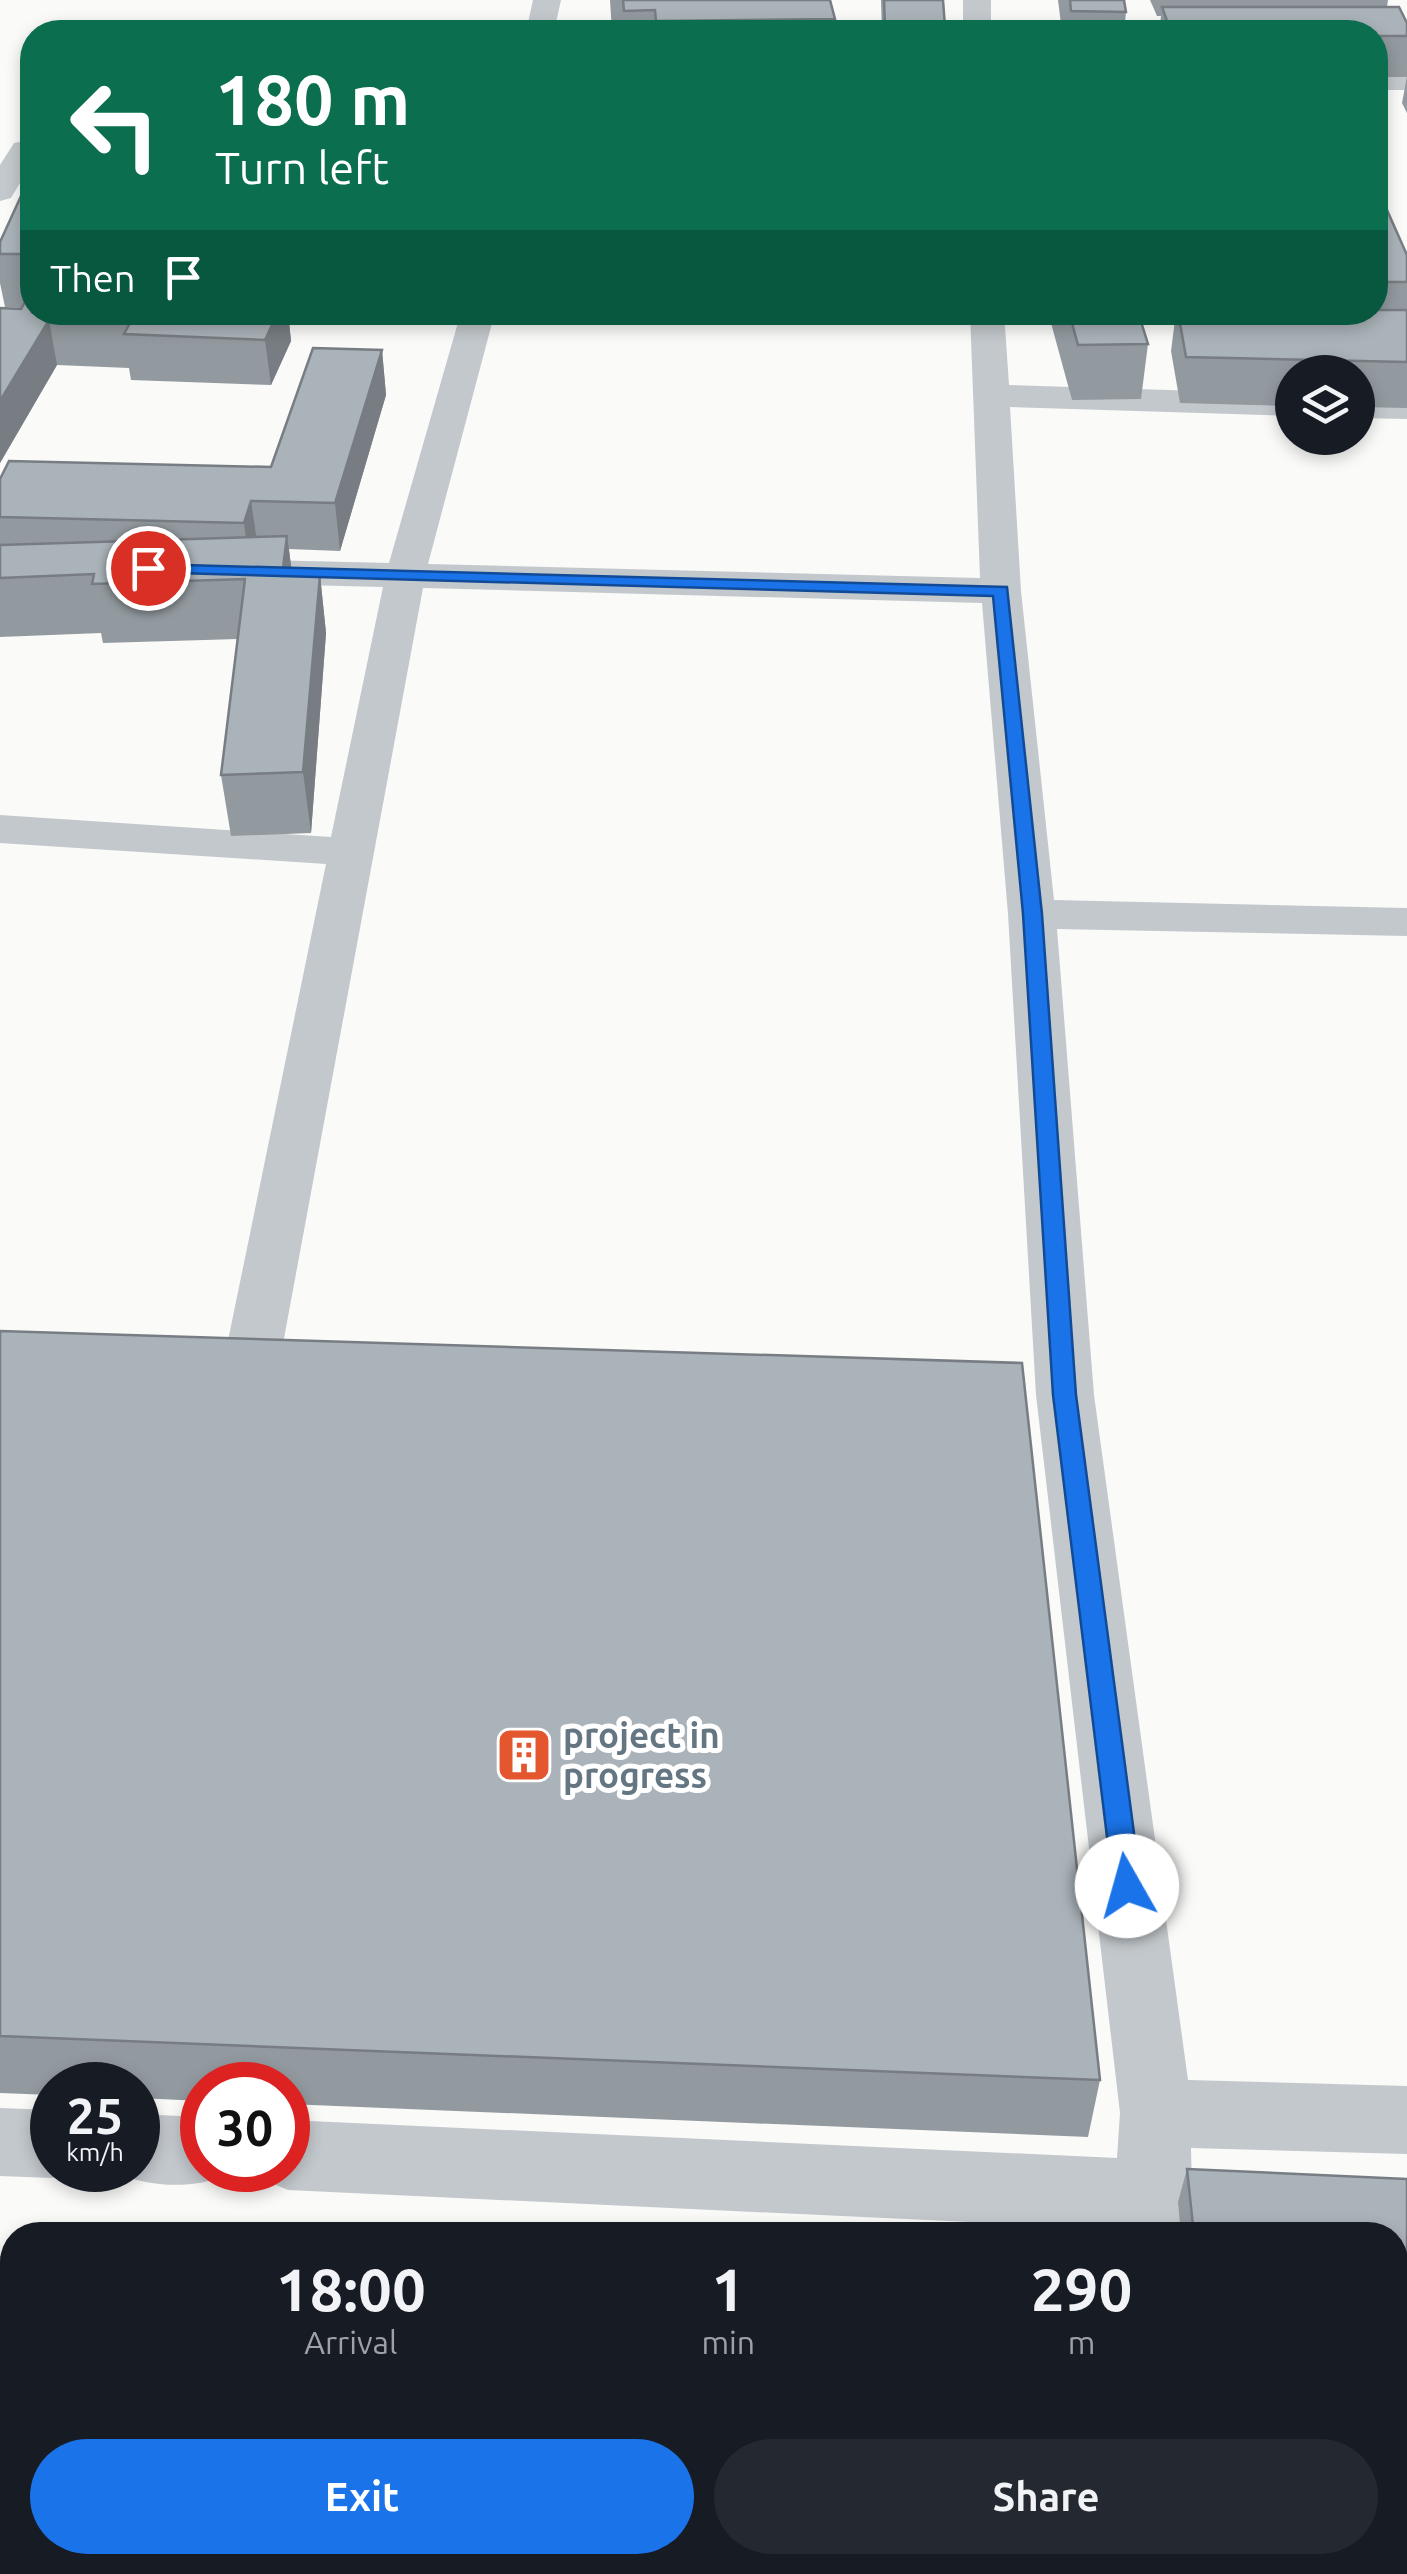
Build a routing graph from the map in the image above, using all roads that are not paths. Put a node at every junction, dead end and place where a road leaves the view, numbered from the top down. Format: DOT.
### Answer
graph roads {
  1 [pos="19,150"];
  2 [pos="0,191"];
  3 [pos="474,325"];
  4 [pos="987,325"];
  5 [pos="990,395"];
  6 [pos="1275,404"];
  7 [pos="1375,407"];
  8 [pos="1407,408"];
  9 [pos="174,569"];
  10 [pos="406,577"];
  11 [pos="1001,591"];
  12 [pos="0,830"];
  13 [pos="351,852"];
  14 [pos="1032,914"];
  15 [pos="1407,922"];
  16 [pos="194,1357"];
  17 [pos="252,1360"];
  18 [pos="311,1362"];
  19 [pos="1005,1392"];
  20 [pos="1064,1395"];
  21 [pos="1156,2113"];
  22 [pos="1407,2120"];
  23 [pos="0,2142"];
  24 [pos="30,2143"];
  25 [pos="310,2157"];
  26 [pos="1154,2215"];
  1 -- 2 [label="street"];
  3 -- 10 [label="street"];
  4 -- 5 [label="street"];
  5 -- 6 [label="street"];
  5 -- 11 [label="street"];
  7 -- 8 [label="street"];
  9 -- 10 [label="street"];
  10 -- 11 [label="street"];
  10 -- 13 [label="street"];
  11 -- 14 [label="street"];
  12 -- 13 [label="street"];
  13 -- 17 [label="street"];
  14 -- 15 [label="street"];
  14 -- 20 [label="street"];
  16 -- 17 [label="street"];
  17 -- 18 [label="street"];
  19 -- 20 [label="street"];
  20 -- 21 [label="street"];
  21 -- 22 [label="street"];
  21 -- 26 [label="street"];
  23 -- 24 [label="street"];
  25 -- 26 [label="street"];
}
